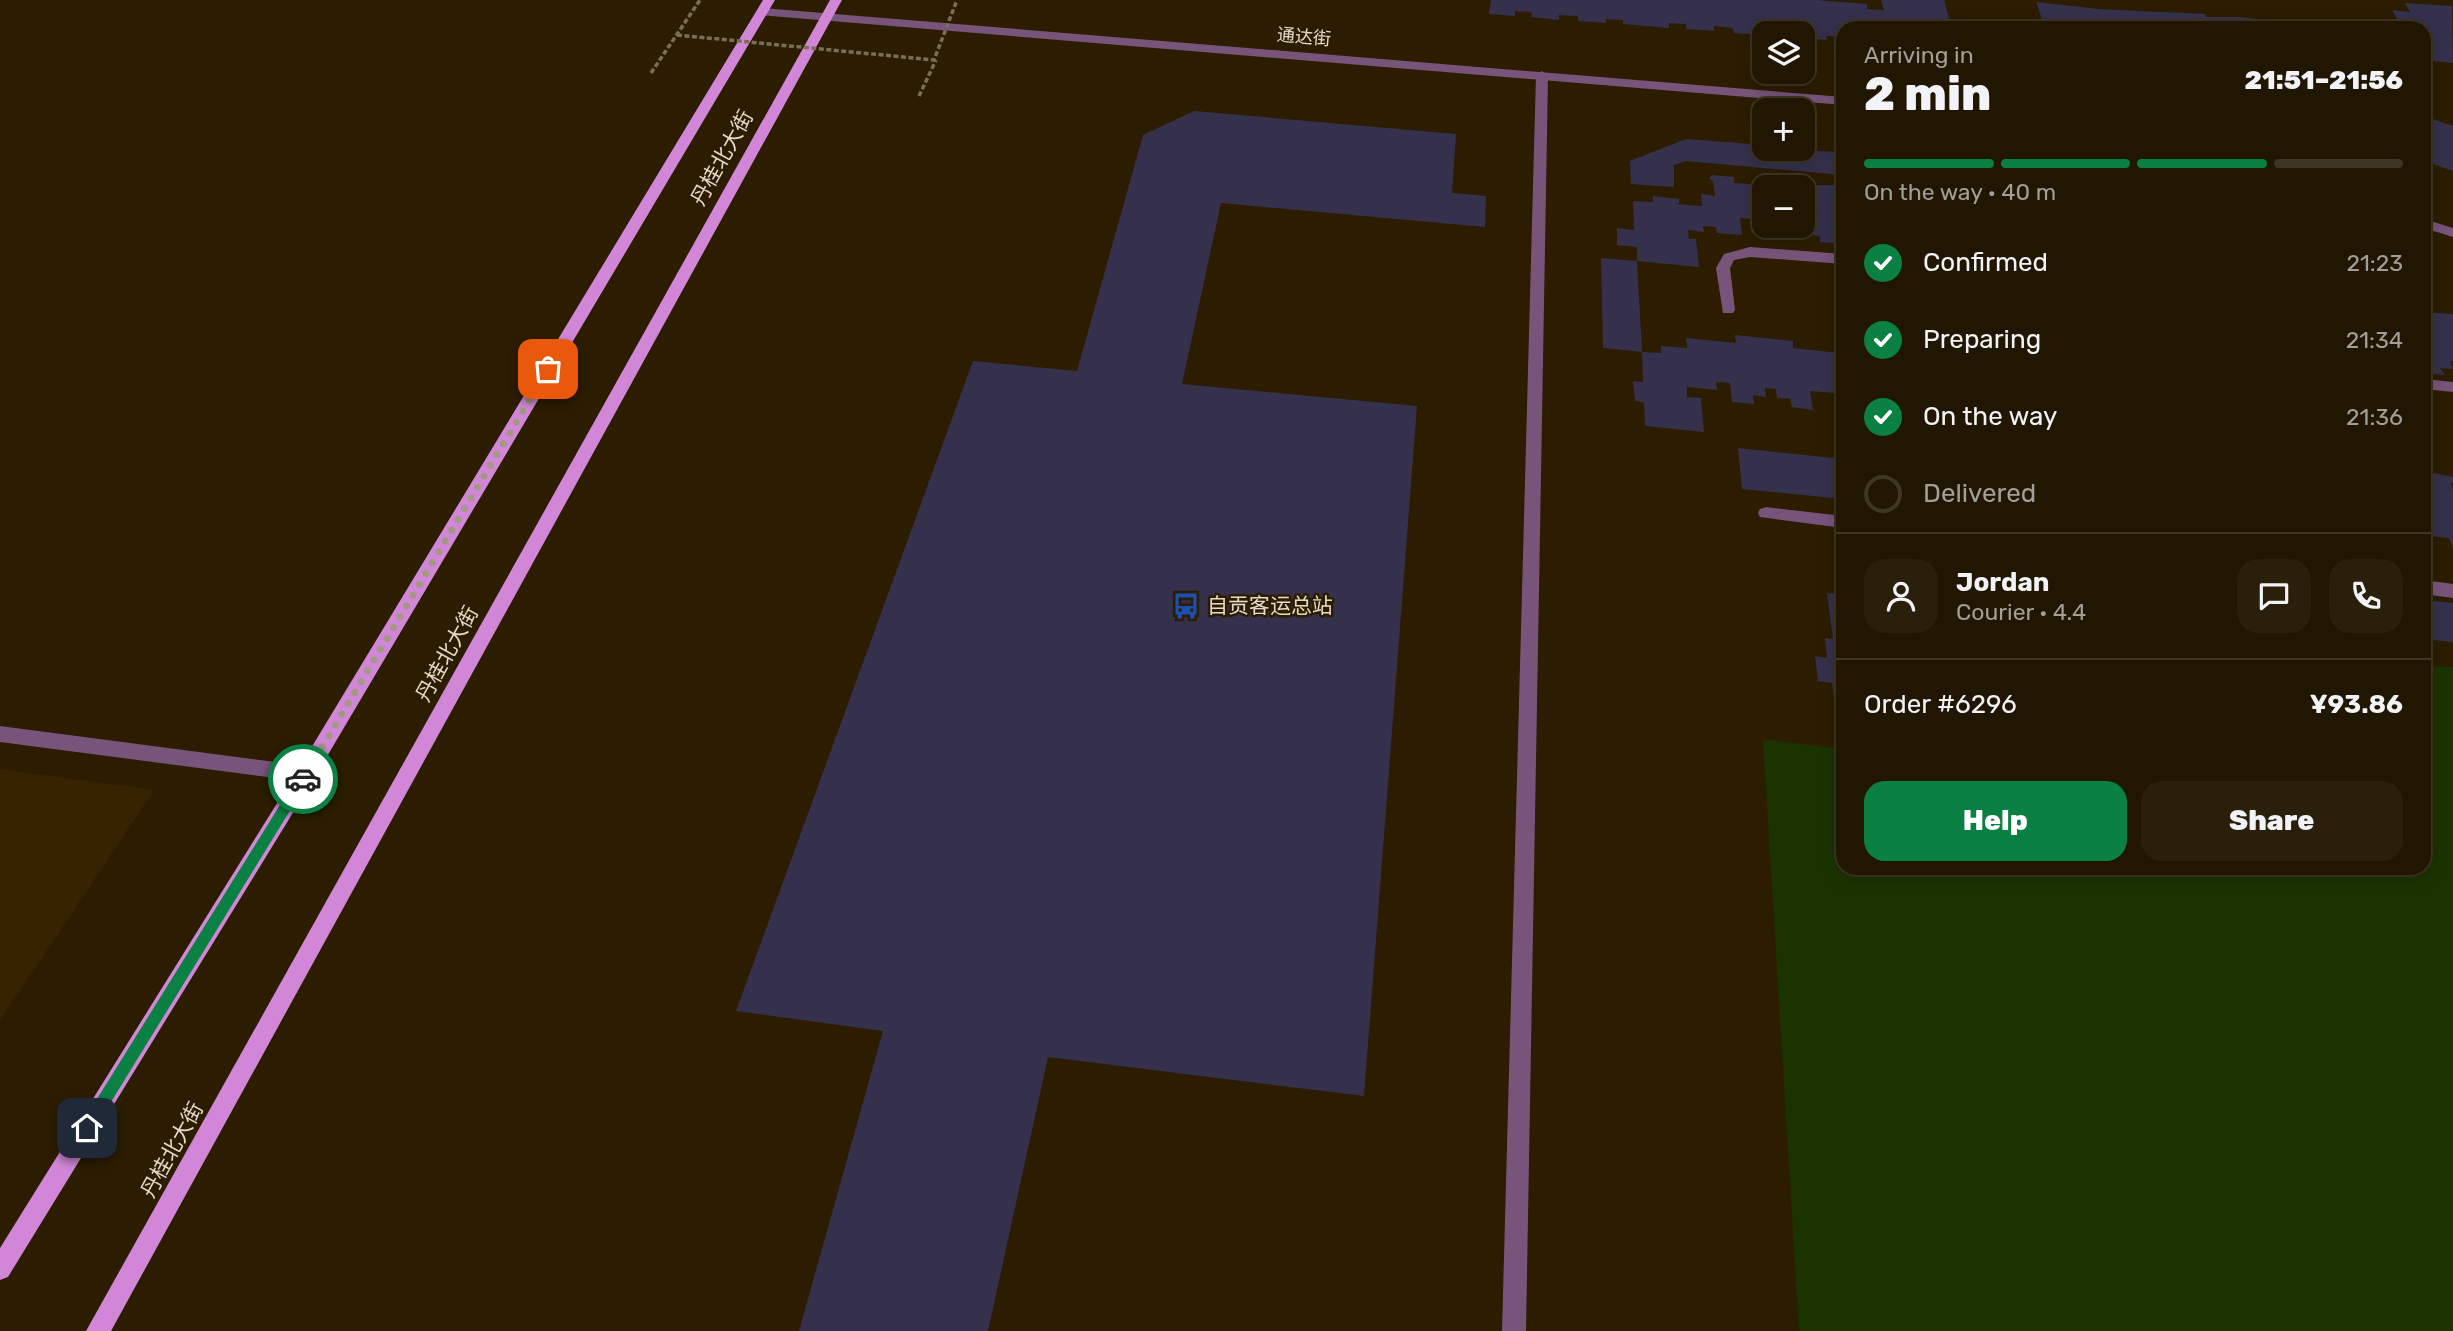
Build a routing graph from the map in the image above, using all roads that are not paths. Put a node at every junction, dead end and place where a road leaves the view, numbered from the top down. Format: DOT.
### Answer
graph roads {
  1 [pos="836,0"];
  2 [pos="765,6"];
  3 [pos="826,18"];
  4 [pos="1542,75"];
  5 [pos="1836,99"];
  6 [pos="2431,225"];
  7 [pos="2453,233"];
  8 [pos="1836,258"];
  9 [pos="1728,310"];
  10 [pos="2431,385"];
  11 [pos="2453,387"];
  12 [pos="1766,513"];
  13 [pos="1836,521"];
  14 [pos="2431,588"];
  15 [pos="2453,591"];
  16 [pos="0,734"];
  17 [pos="306,774"];
  18 [pos="0,1269"];
  19 [pos="98,1331"];
  20 [pos="1514,1331"];
  1 -- 3 [label="main road, 丹桂北大街"];
  2 -- 3 [label="street, 通达街"];
  2 -- 17 [label="main road, 丹桂北大街"];
  3 -- 4 [label="street, 通达街"];
  3 -- 19 [label="main road, 丹桂北大街"];
  4 -- 5 [label="street, 通达街"];
  4 -- 20 [label="street"];
  6 -- 7 [label="street"];
  8 -- 9 [label="street"];
  10 -- 11 [label="street"];
  12 -- 13 [label="street"];
  14 -- 15 [label="street"];
  16 -- 17 [label="street"];
  17 -- 18 [label="main road, 丹桂北大街"];
}
